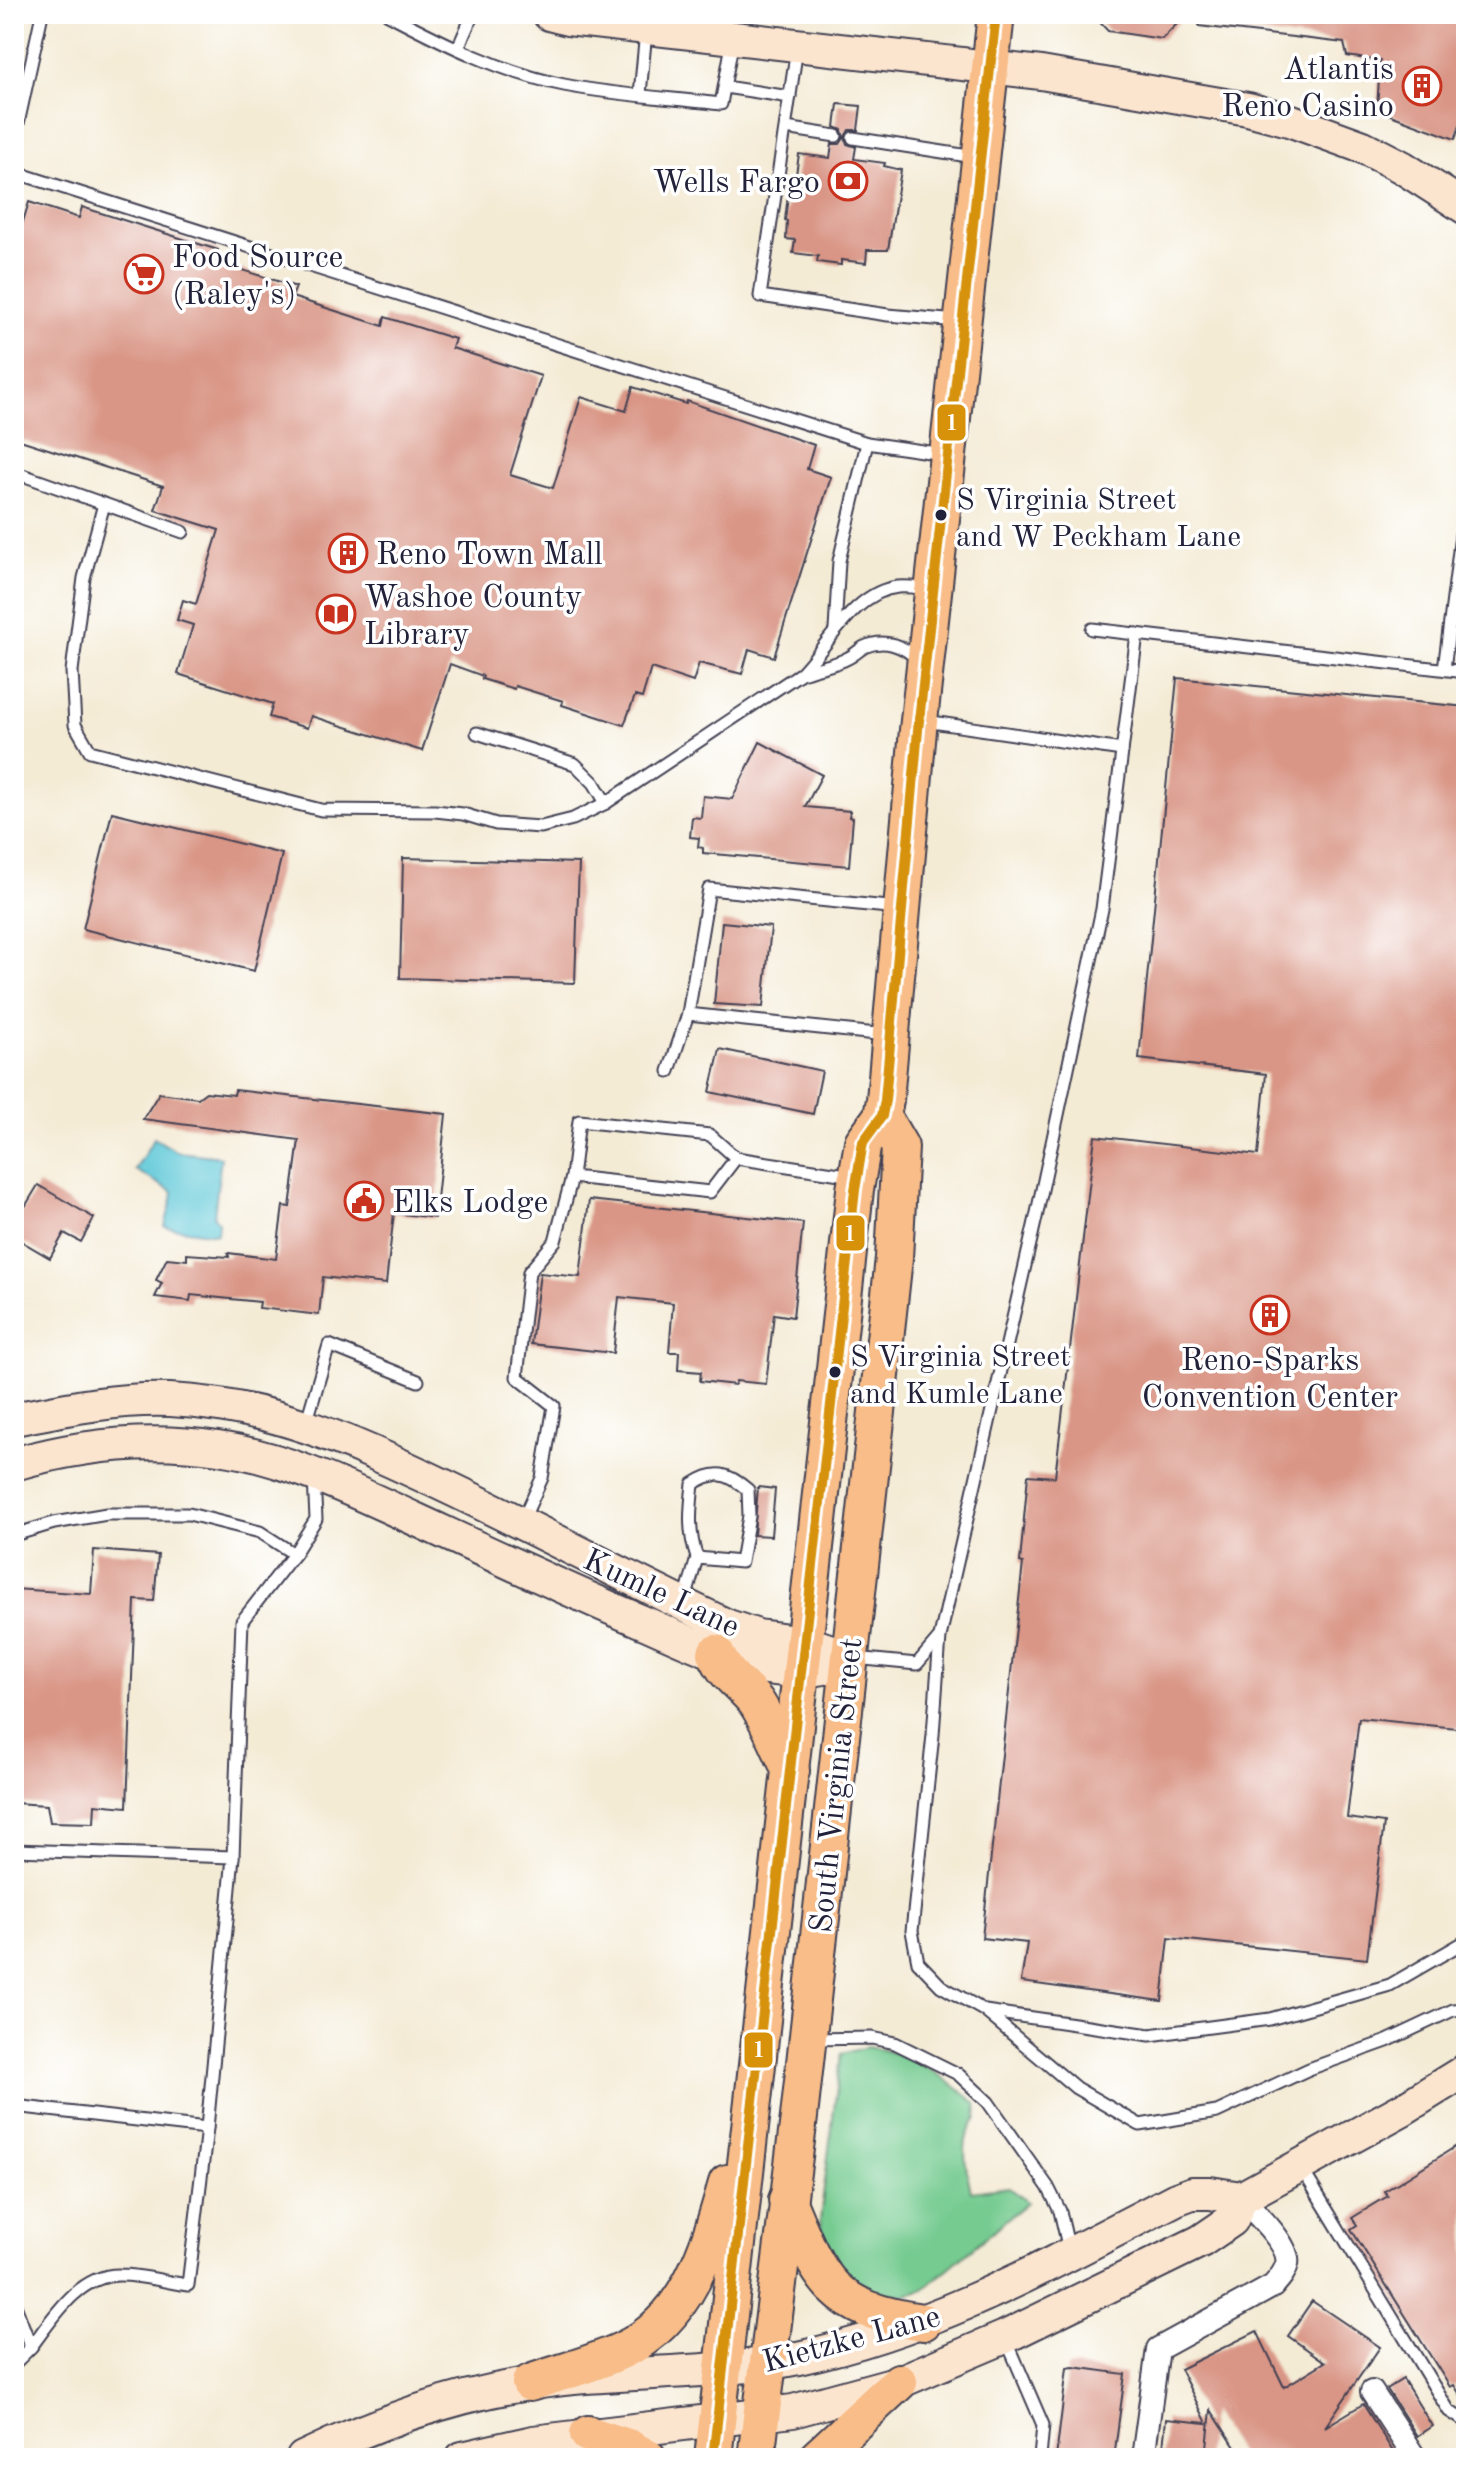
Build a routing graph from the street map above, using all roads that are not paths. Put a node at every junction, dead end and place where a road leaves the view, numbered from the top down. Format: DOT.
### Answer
graph roads {
  1 [pos="42,14"];
  2 [pos="389,14"];
  3 [pos="473,14"];
  4 [pos="549,14"];
  5 [pos="996,14"];
  6 [pos="646,27"];
  7 [pos="733,39"];
  8 [pos="797,47"];
  9 [pos="458,48"];
  10 [pos="989,66"];
  11 [pos="725,87"];
  12 [pos="640,94"];
  13 [pos="790,97"];
  14 [pos="786,128"];
  15 [pos="836,136"];
  16 [pos="853,138"];
  17 [pos="14,142"];
  18 [pos="980,158"];
  19 [pos="14,172"];
  20 [pos="1466,208"];
  21 [pos="962,321"];
  22 [pos="867,443"];
  23 [pos="948,455"];
  24 [pos="14,472"];
  25 [pos="1466,496"];
  26 [pos="104,504"];
  27 [pos="183,532"];
  28 [pos="1463,543"];
  29 [pos="934,589"];
  30 [pos="1452,609"];
  31 [pos="1466,611"];
  32 [pos="1092,629"];
  33 [pos="835,630"];
  34 [pos="1137,634"];
  35 [pos="926,669"];
  36 [pos="1444,669"];
  37 [pos="1466,672"];
  38 [pos="801,673"];
  39 [pos="919,720"];
  40 [pos="477,733"];
  41 [pos="1122,750"];
  42 [pos="606,803"];
  43 [pos="902,909"];
  44 [pos="688,1014"];
  45 [pos="891,1035"];
  46 [pos="669,1071"];
  47 [pos="882,1116"];
  48 [pos="736,1158"];
  49 [pos="857,1176"];
  50 [pos="572,1177"];
  51 [pos="418,1381"];
  52 [pos="14,1419"];
  53 [pos="305,1425"];
  54 [pos="14,1464"];
  55 [pos="314,1474"];
  56 [pos="521,1524"];
  57 [pos="14,1535"];
  58 [pos="294,1554"];
  59 [pos="697,1558"];
  60 [pos="683,1605"];
  61 [pos="940,1637"];
  62 [pos="716,1653"];
  63 [pos="804,1657"];
  64 [pos="849,1657"];
  65 [pos="791,1771"];
  66 [pos="14,1850"];
  67 [pos="233,1857"];
  68 [pos="1466,1941"];
  69 [pos="1466,2009"];
  70 [pos="985,2011"];
  71 [pos="807,2039"];
  72 [pos="1466,2070"];
  73 [pos="753,2097"];
  74 [pos="14,2106"];
  75 [pos="207,2128"];
  76 [pos="1301,2166"];
  77 [pos="1241,2198"];
  78 [pos="786,2200"];
  79 [pos="1070,2253"];
  80 [pos="14,2303"];
  81 [pos="923,2322"];
  82 [pos="1005,2337"];
  83 [pos="31,2347"];
  84 [pos="14,2364"];
  85 [pos="767,2364"];
  86 [pos="724,2370"];
  87 [pos="899,2382"];
  88 [pos="530,2383"];
  89 [pos="1372,2392"];
  90 [pos="761,2416"];
  91 [pos="717,2421"];
  92 [pos="1466,2422"];
  93 [pos="588,2434"];
  94 [pos="303,2458"];
  95 [pos="462,2458"];
  96 [pos="648,2458"];
  97 [pos="713,2458"];
  98 [pos="756,2458"];
  99 [pos="817,2458"];
  100 [pos="1040,2458"];
  101 [pos="1143,2458"];
  102 [pos="1415,2458"];
  1 -- 17 [label="lane"];
  2 -- 9 [label="lane"];
  3 -- 9 [label="lane"];
  4 -- 6 [label="street"];
  5 -- 10 [label="main road, South Virginia Street"];
  6 -- 7 [label="street"];
  6 -- 12 [label="lane"];
  7 -- 8 [label="street"];
  7 -- 11 [label="lane"];
  8 -- 10 [label="street"];
  8 -- 13 [label="lane"];
  9 -- 12 [label="lane"];
  10 -- 18 [label="main road, South Virginia Street"];
  10 -- 20 [label="street"];
  11 -- 12 [label="lane"];
  11 -- 13 [label="lane"];
  13 -- 14 [label="lane"];
  14 -- 15 [label="lane"];
  14 -- 21 [label="lane"];
  16 -- 18 [label="lane"];
  18 -- 21 [label="main road, South Virginia Street"];
  19 -- 22 [label="lane"];
  21 -- 23 [label="main road, South Virginia Street"];
  22 -- 23 [label="lane"];
  22 -- 33 [label="lane"];
  23 -- 29 [label="main road, South Virginia Street"];
  24 -- 26 [label="lane"];
  25 -- 28 [label="lane"];
  26 -- 27 [label="lane"];
  26 -- 42 [label="lane"];
  28 -- 30 [label="lane"];
  29 -- 33 [label="lane"];
  29 -- 35 [label="main road, South Virginia Street"];
  30 -- 31 [label="lane"];
  30 -- 36 [label="lane"];
  32 -- 34 [label="lane"];
  33 -- 38 [label="lane"];
  34 -- 36 [label="lane"];
  34 -- 41 [label="lane"];
  35 -- 38 [label="lane"];
  35 -- 39 [label="main road, South Virginia Street"];
  36 -- 37 [label="lane"];
  38 -- 42 [label="lane"];
  39 -- 41 [label="lane"];
  39 -- 43 [label="main road, South Virginia Street"];
  40 -- 42 [label="lane"];
  41 -- 61 [label="lane"];
  43 -- 44 [label="lane"];
  43 -- 45 [label="main road, South Virginia Street"];
  44 -- 45 [label="lane"];
  44 -- 46 [label="lane"];
  45 -- 47 [label="main road, South Virginia Street"];
  47 -- 49 [label="main road, South Virginia Street"];
  47 -- 64 [label="main road, South Virginia Street"];
  48 -- 49 [label="lane"];
  48 -- 50 [label="lane"];
  48 -- 50 [label="lane"];
  49 -- 63 [label="main road, South Virginia Street"];
  50 -- 56 [label="lane"];
  51 -- 53 [label="lane"];
  52 -- 53 [label="street, Kumle Lane"];
  53 -- 55 [label="street"];
  53 -- 56 [label="street, Kumle Lane"];
  54 -- 55 [label="street, Kumle Lane"];
  55 -- 58 [label="lane"];
  55 -- 62 [label="street, Kumle Lane"];
  56 -- 60 [label="street, Kumle Lane"];
  57 -- 58 [label="lane"];
  58 -- 67 [label="lane"];
  59 -- 59 [label="lane"];
  59 -- 60 [label="lane"];
  60 -- 63 [label="street, Kumle Lane"];
  61 -- 64 [label="lane"];
  61 -- 70 [label="lane"];
  62 -- 63 [label="street, Kumle Lane"];
  62 -- 65 [label="main road"];
  63 -- 64 [label="street, Kumle Lane"];
  63 -- 65 [label="main road, South Virginia Street"];
  64 -- 71 [label="main road, South Virginia Street"];
  65 -- 73 [label="main road, South Virginia Street"];
  66 -- 67 [label="lane"];
  67 -- 75 [label="lane"];
  68 -- 70 [label="lane"];
  69 -- 70 [label="lane"];
  71 -- 78 [label="main road, South Virginia Street"];
  71 -- 79 [label="lane"];
  72 -- 76 [label="street, Kietzke Lane"];
  73 -- 86 [label="main road, South Virginia Street"];
  73 -- 88 [label="main road"];
  74 -- 75 [label="lane"];
  75 -- 83 [label="lane"];
  76 -- 77 [label="street, Kietzke Lane"];
  76 -- 92 [label="lane"];
  77 -- 79 [label="street, Kietzke Lane"];
  77 -- 82 [label="street, Kietzke Lane"];
  77 -- 101 [label="street"];
  78 -- 81 [label="main road"];
  78 -- 85 [label="main road, South Virginia Street"];
  79 -- 81 [label="street, Kietzke Lane"];
  80 -- 83 [label="lane"];
  81 -- 85 [label="street, Kietzke Lane"];
  82 -- 87 [label="street, Kietzke Lane"];
  82 -- 100 [label="lane"];
  83 -- 84 [label="lane"];
  85 -- 86 [label="street, Kietzke Lane"];
  85 -- 90 [label="main road, South Virginia Street"];
  86 -- 88 [label="street, Kietzke Lane"];
  86 -- 91 [label="main road, South Virginia Street"];
  87 -- 90 [label="street, Kietzke Lane"];
  87 -- 99 [label="main road"];
  88 -- 94 [label="street, Kietzke Lane"];
  89 -- 102 [label="street"];
  90 -- 91 [label="street, Kietzke Lane"];
  90 -- 98 [label="main road, South Virginia Street"];
  91 -- 93 [label="street, Kietzke Lane"];
  91 -- 97 [label="main road, South Virginia Street"];
  93 -- 95 [label="street, Kietzke Lane"];
  93 -- 96 [label="main road"];
}
